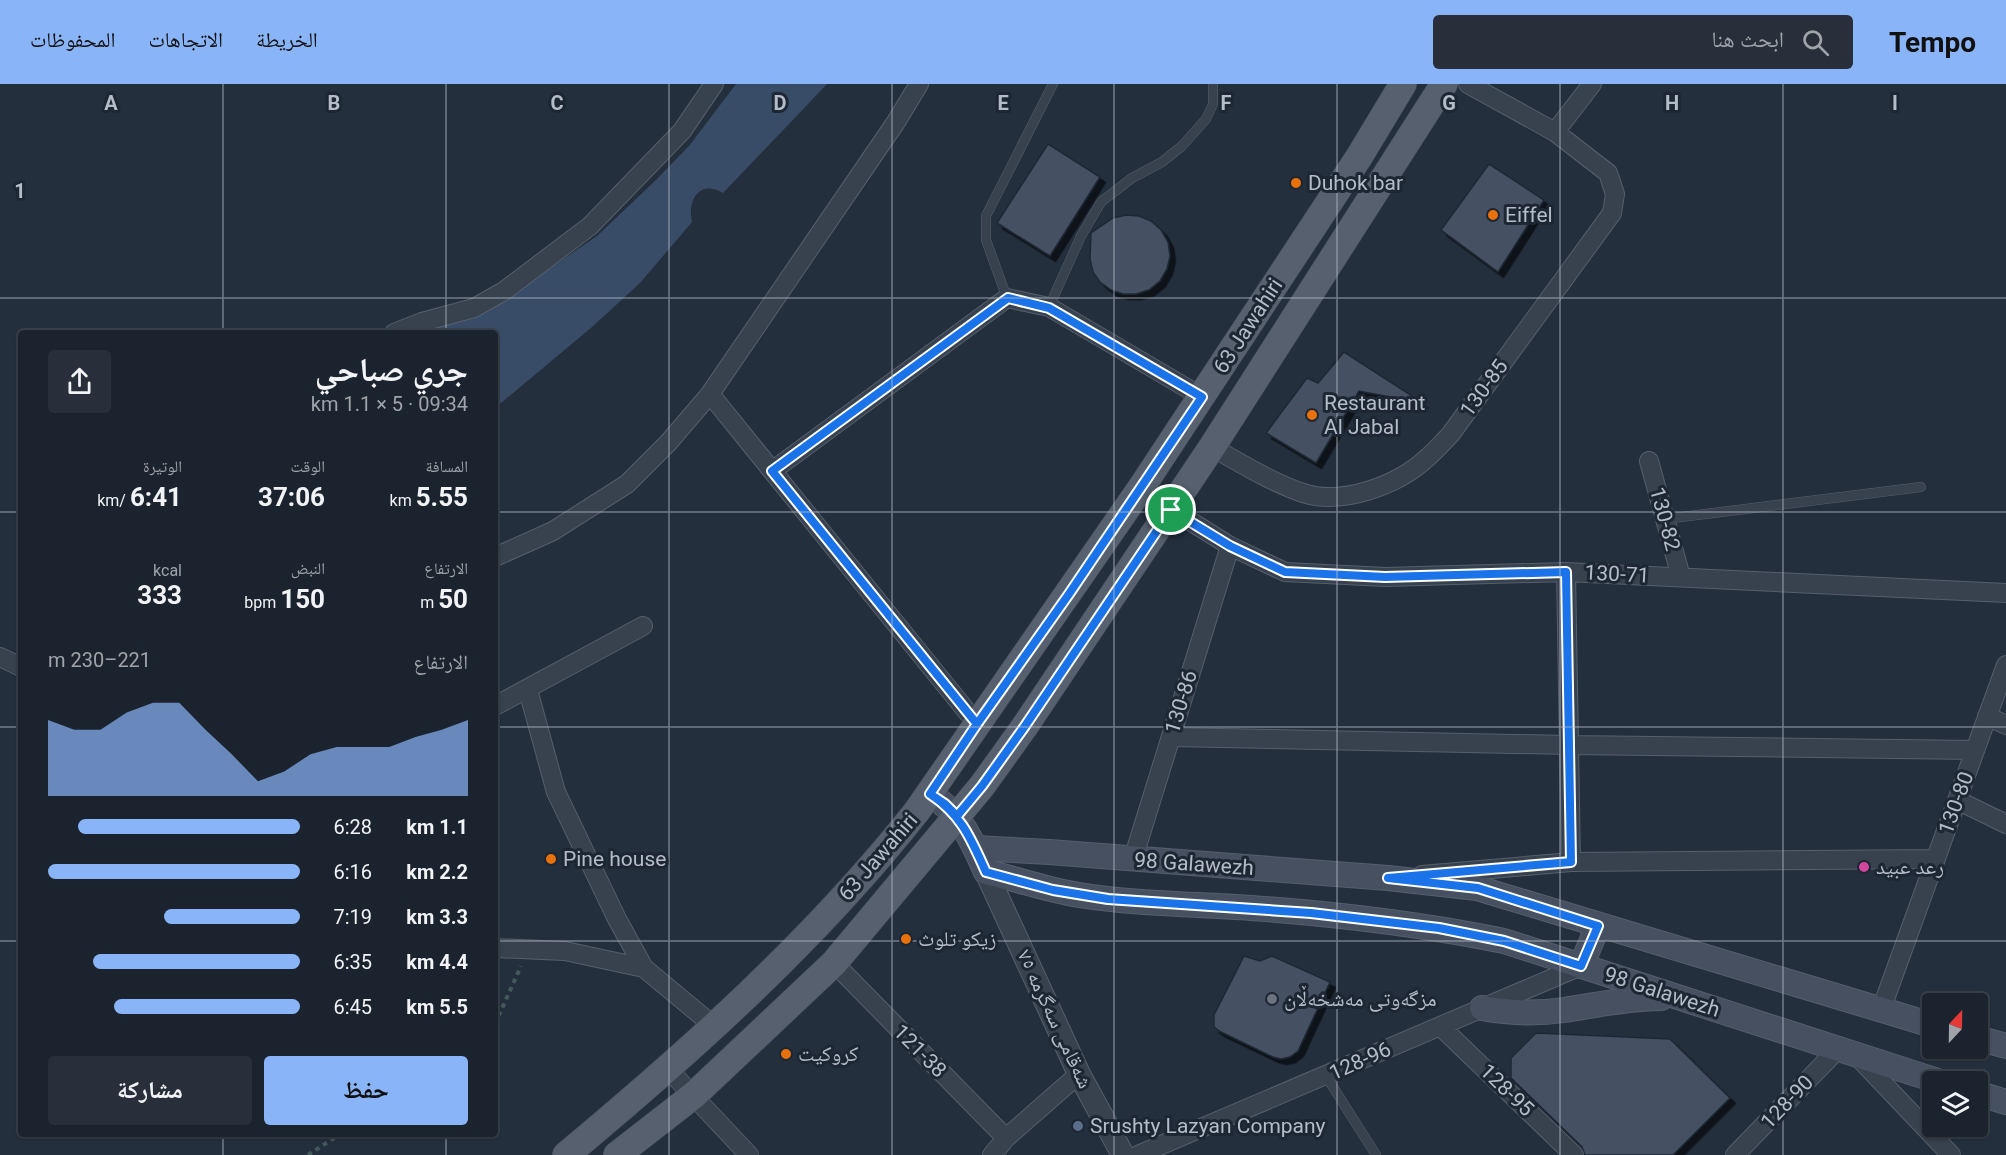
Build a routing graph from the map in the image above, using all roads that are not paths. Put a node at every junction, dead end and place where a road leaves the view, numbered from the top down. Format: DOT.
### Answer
graph roads {
  1 [pos="714,84"];
  2 [pos="919,84"];
  3 [pos="1053,84"];
  4 [pos="1213,84"];
  5 [pos="1403,84"];
  6 [pos="1444,84"];
  7 [pos="1468,84"];
  8 [pos="1592,84"];
  9 [pos="1555,132"];
  10 [pos="1008,298"];
  11 [pos="1049,308"];
  12 [pos="401,330"];
  13 [pos="710,394"];
  14 [pos="1202,397"];
  15 [pos="1212,447"];
  16 [pos="1649,461"];
  17 [pos="772,471"];
  18 [pos="1921,488"];
  19 [pos="1171,510"];
  20 [pos="1665,519"];
  21 [pos="1230,546"];
  22 [pos="498,555"];
  23 [pos="1566,572"];
  24 [pos="1681,577"];
  25 [pos="2006,593"];
  26 [pos="643,626"];
  27 [pos="0,657"];
  28 [pos="2006,665"];
  29 [pos="18,666"];
  30 [pos="528,690"];
  31 [pos="498,705"];
  32 [pos="1987,716"];
  33 [pos="977,724"];
  34 [pos="2006,725"];
  35 [pos="1171,737"];
  36 [pos="1569,745"];
  37 [pos="1975,750"];
  38 [pos="930,794"];
  39 [pos="1957,800"];
  40 [pos="957,816"];
  41 [pos="2006,824"];
  42 [pos="975,848"];
  43 [pos="1133,859"];
  44 [pos="1936,859"];
  45 [pos="1571,862"];
  46 [pos="1254,868"];
  47 [pos="986,872"];
  48 [pos="1388,878"];
  49 [pos="1252,908"];
  50 [pos="1598,926"];
  51 [pos="498,948"];
  52 [pos="834,963"];
  53 [pos="1581,966"];
  54 [pos="644,968"];
  55 [pos="1682,998"];
  56 [pos="1482,1008"];
  57 [pos="1881,1010"];
  58 [pos="1922,1022"];
  59 [pos="1440,1026"];
  60 [pos="715,1027"];
  61 [pos="1988,1041"];
  62 [pos="2006,1046"];
  63 [pos="1847,1051"];
  64 [pos="669,1068"];
  65 [pos="1079,1074"];
  66 [pos="1326,1076"];
  67 [pos="1922,1076"];
  68 [pos="694,1095"];
  69 [pos="1988,1096"];
  70 [pos="2006,1102"];
  71 [pos="1006,1138"];
  72 [pos="1748,1151"];
  73 [pos="566,1155"];
  74 [pos="617,1155"];
  75 [pos="749,1155"];
  76 [pos="992,1155"];
  77 [pos="1123,1155"];
  78 [pos="1138,1155"];
  79 [pos="1376,1155"];
  80 [pos="1574,1155"];
  81 [pos="1950,1155"];
  1 -- 12 [label="street"];
  2 -- 13 [label="street"];
  3 -- 10 [label="lane"];
  4 -- 11 [label="lane"];
  5 -- 14 [label="main road, 63 Jawahiri"];
  6 -- 15 [label="main road, 63 Jawahiri"];
  7 -- 9 [label="street, 130-85"];
  8 -- 9 [label="street"];
  9 -- 15 [label="street, 130-85"];
  10 -- 11 [label="street"];
  10 -- 17 [label="street"];
  11 -- 14 [label="street"];
  13 -- 17 [label="street"];
  13 -- 22 [label="street"];
  14 -- 33 [label="main road, 63 Jawahiri"];
  15 -- 19 [label="main road, 63 Jawahiri"];
  16 -- 20 [label="street, 130-82"];
  17 -- 33 [label="street"];
  18 -- 20 [label="lane"];
  19 -- 21 [label="street, 130-71"];
  19 -- 40 [label="main road, 63 Jawahiri"];
  20 -- 24 [label="street, 130-82"];
  21 -- 23 [label="street, 130-71"];
  21 -- 35 [label="street, 130-86"];
  23 -- 24 [label="street, 130-71"];
  23 -- 36 [label="street"];
  24 -- 25 [label="street, 130-71"];
  26 -- 30 [label="street"];
  27 -- 29 [label="street"];
  28 -- 32 [label="street, 130-80"];
  30 -- 31 [label="street"];
  30 -- 54 [label="street"];
  32 -- 34 [label="street"];
  32 -- 37 [label="street, 130-80"];
  33 -- 38 [label="main road, 63 Jawahiri"];
  35 -- 36 [label="street"];
  35 -- 43 [label="street, 130-86"];
  36 -- 37 [label="street"];
  36 -- 45 [label="street"];
  37 -- 39 [label="street, 130-80"];
  38 -- 40 [label="main road, شەقامی سەگرمە ٧٥"];
  38 -- 60 [label="main road, 63 Jawahiri"];
  39 -- 41 [label="street"];
  39 -- 44 [label="street, 130-80"];
  40 -- 42 [label="main road, شەقامی سەگرمە ٧٥"];
  40 -- 52 [label="main road, 63 Jawahiri"];
  42 -- 43 [label="main road, 98 Galawezh"];
  42 -- 47 [label="main road, شەقامی سەگرمە ٧٥"];
  43 -- 46 [label="main road, 98 Galawezh"];
  44 -- 45 [label="street"];
  44 -- 57 [label="street, 130-80"];
  45 -- 48 [label="street"];
  46 -- 48 [label="main road, 98 Galawezh"];
  46 -- 49 [label="main road"];
  47 -- 49 [label="main road, 98 Galawezh"];
  47 -- 65 [label="street, شەقامی سەگرمە ٧٥"];
  48 -- 50 [label="main road, 98 Galawezh"];
  49 -- 53 [label="main road, 98 Galawezh"];
  50 -- 53 [label="main road"];
  50 -- 57 [label="main road, 98 Galawezh"];
  51 -- 54 [label="street"];
  52 -- 68 [label="main road, 63 Jawahiri"];
  52 -- 71 [label="street, 121-38"];
  53 -- 55 [label="main road, 98 Galawezh"];
  53 -- 56 [label="street, 128-96"];
  54 -- 60 [label="street"];
  55 -- 56 [label="main road"];
  55 -- 63 [label="main road, 98 Galawezh"];
  56 -- 59 [label="street, 128-96"];
  57 -- 58 [label="main road, 98 Galawezh"];
  59 -- 66 [label="street, 128-96"];
  59 -- 80 [label="street, 128-95"];
  60 -- 64 [label="main road, 63 Jawahiri"];
  61 -- 62 [label="main road"];
  63 -- 67 [label="main road, 98 Galawezh"];
  63 -- 72 [label="street, 128-90"];
  63 -- 81 [label="street"];
  64 -- 68 [label="street"];
  64 -- 73 [label="main road, 63 Jawahiri"];
  65 -- 71 [label="street"];
  65 -- 77 [label="street, شەقامی سەگرمە ٧٥"];
  66 -- 78 [label="street, 128-96"];
  66 -- 79 [label="lane"];
  68 -- 74 [label="main road, 63 Jawahiri"];
  68 -- 75 [label="street"];
  69 -- 70 [label="main road"];
  71 -- 76 [label="street"];
}
